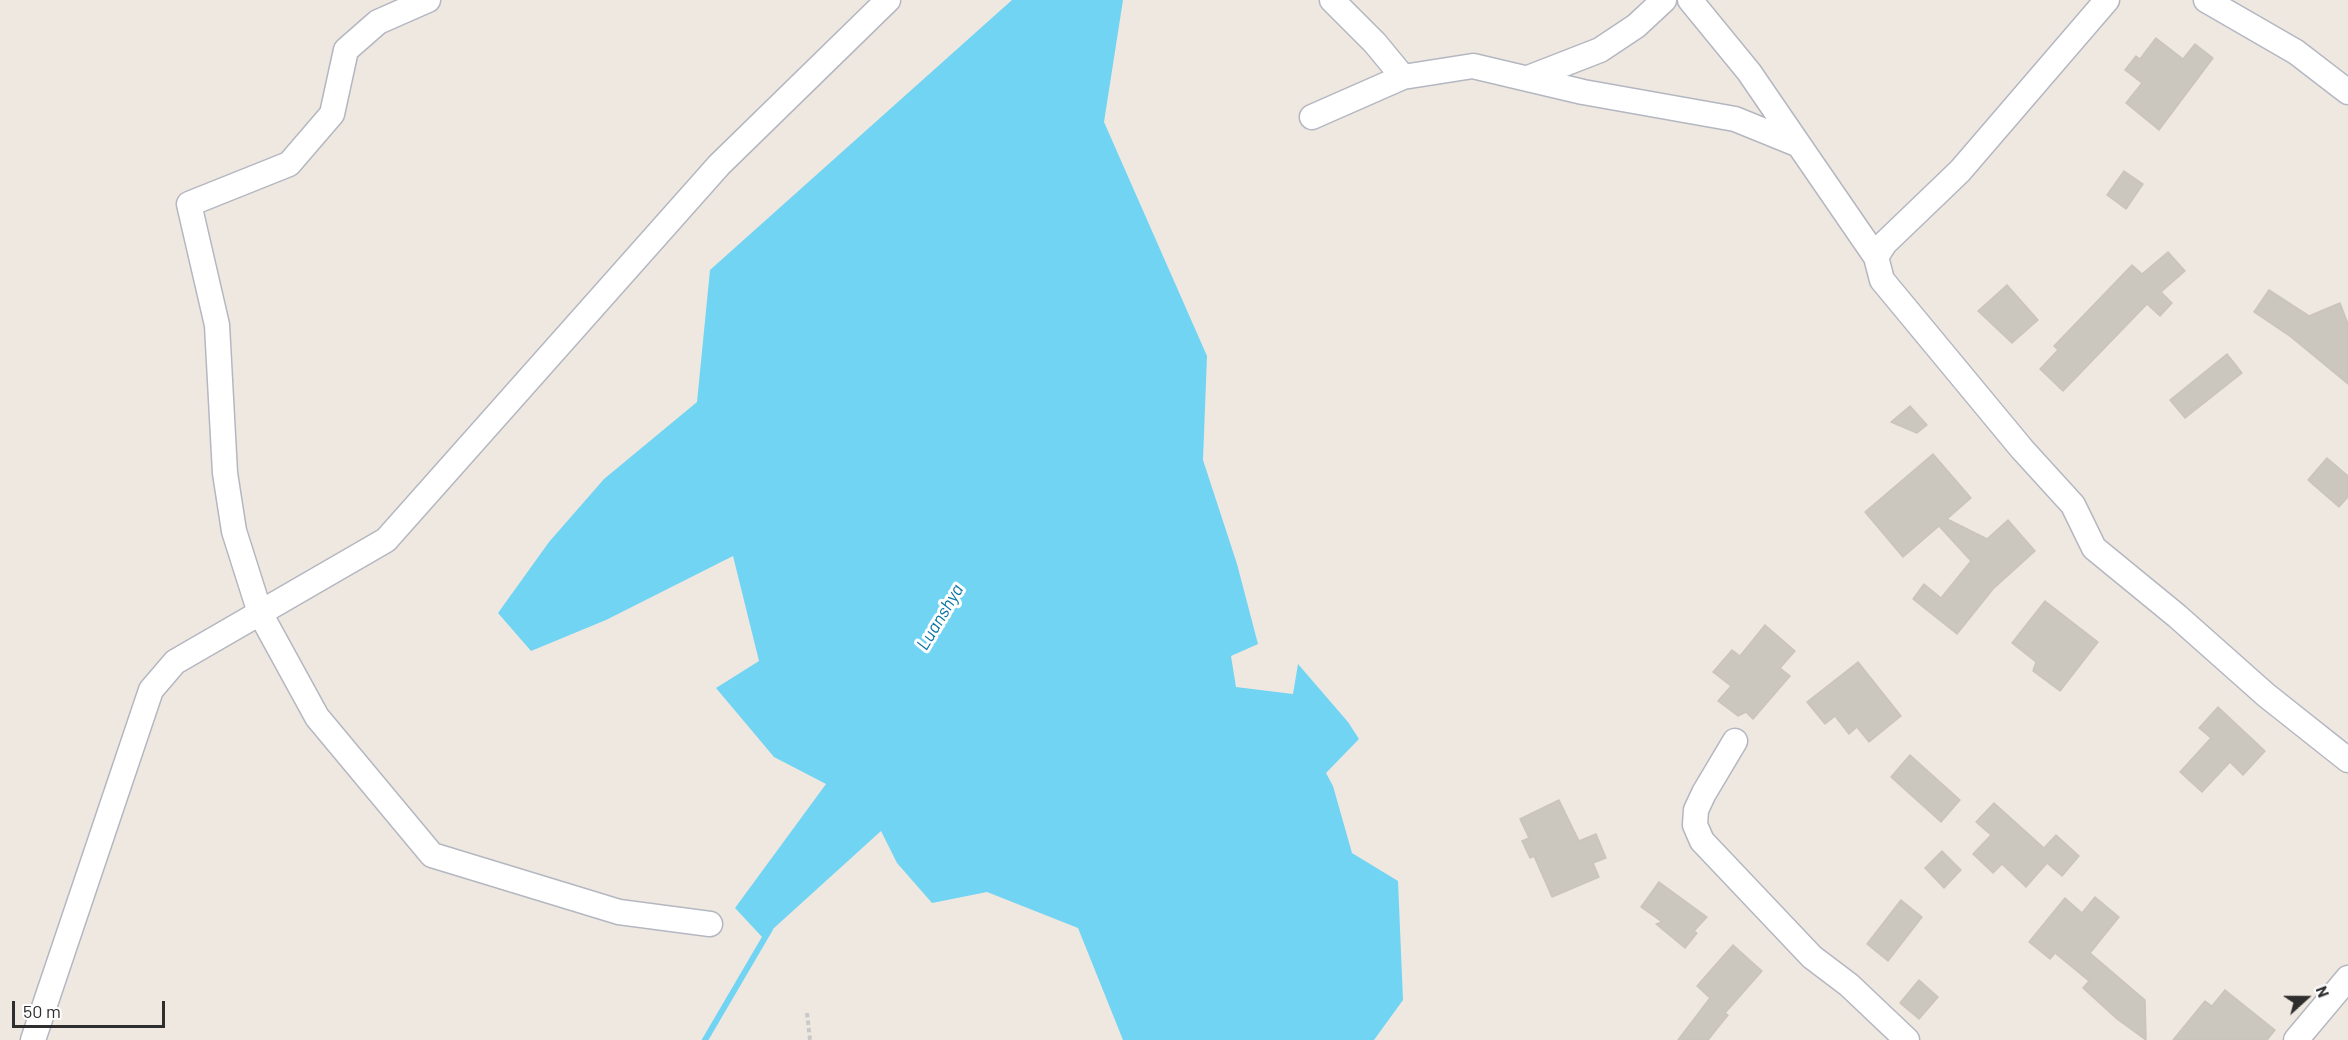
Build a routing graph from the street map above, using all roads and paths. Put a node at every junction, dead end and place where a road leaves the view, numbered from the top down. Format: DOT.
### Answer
graph roads {
  1 [pos="428,0"];
  2 [pos="888,0"];
  3 [pos="1332,0"];
  4 [pos="1664,0"];
  5 [pos="1690,0"];
  6 [pos="2107,0"];
  7 [pos="2206,0"];
  8 [pos="1403,77"];
  9 [pos="1528,78"];
  10 [pos="2348,92"];
  11 [pos="1312,117"];
  12 [pos="1799,145"];
  13 [pos="1876,257"];
  14 [pos="260,613"];
  15 [pos="1735,741"];
  16 [pos="2348,760"];
  17 [pos="710,924"];
  18 [pos="2348,978"];
  19 [pos="807,1013"];
  20 [pos="33,1040"];
  21 [pos="810,1040"];
  22 [pos="1907,1040"];
  23 [pos="2296,1040"];
  1 -- 14 [label="street"];
  2 -- 14 [label="street"];
  3 -- 8 [label="street"];
  4 -- 9 [label="street"];
  5 -- 12 [label="street"];
  6 -- 13 [label="street"];
  7 -- 10 [label="street"];
  8 -- 9 [label="street"];
  8 -- 11 [label="street"];
  9 -- 12 [label="street"];
  12 -- 13 [label="street"];
  13 -- 16 [label="street"];
  14 -- 17 [label="street"];
  14 -- 20 [label="street"];
  15 -- 22 [label="street"];
  18 -- 23 [label="street"];
  19 -- 21 [label="path"];
}
